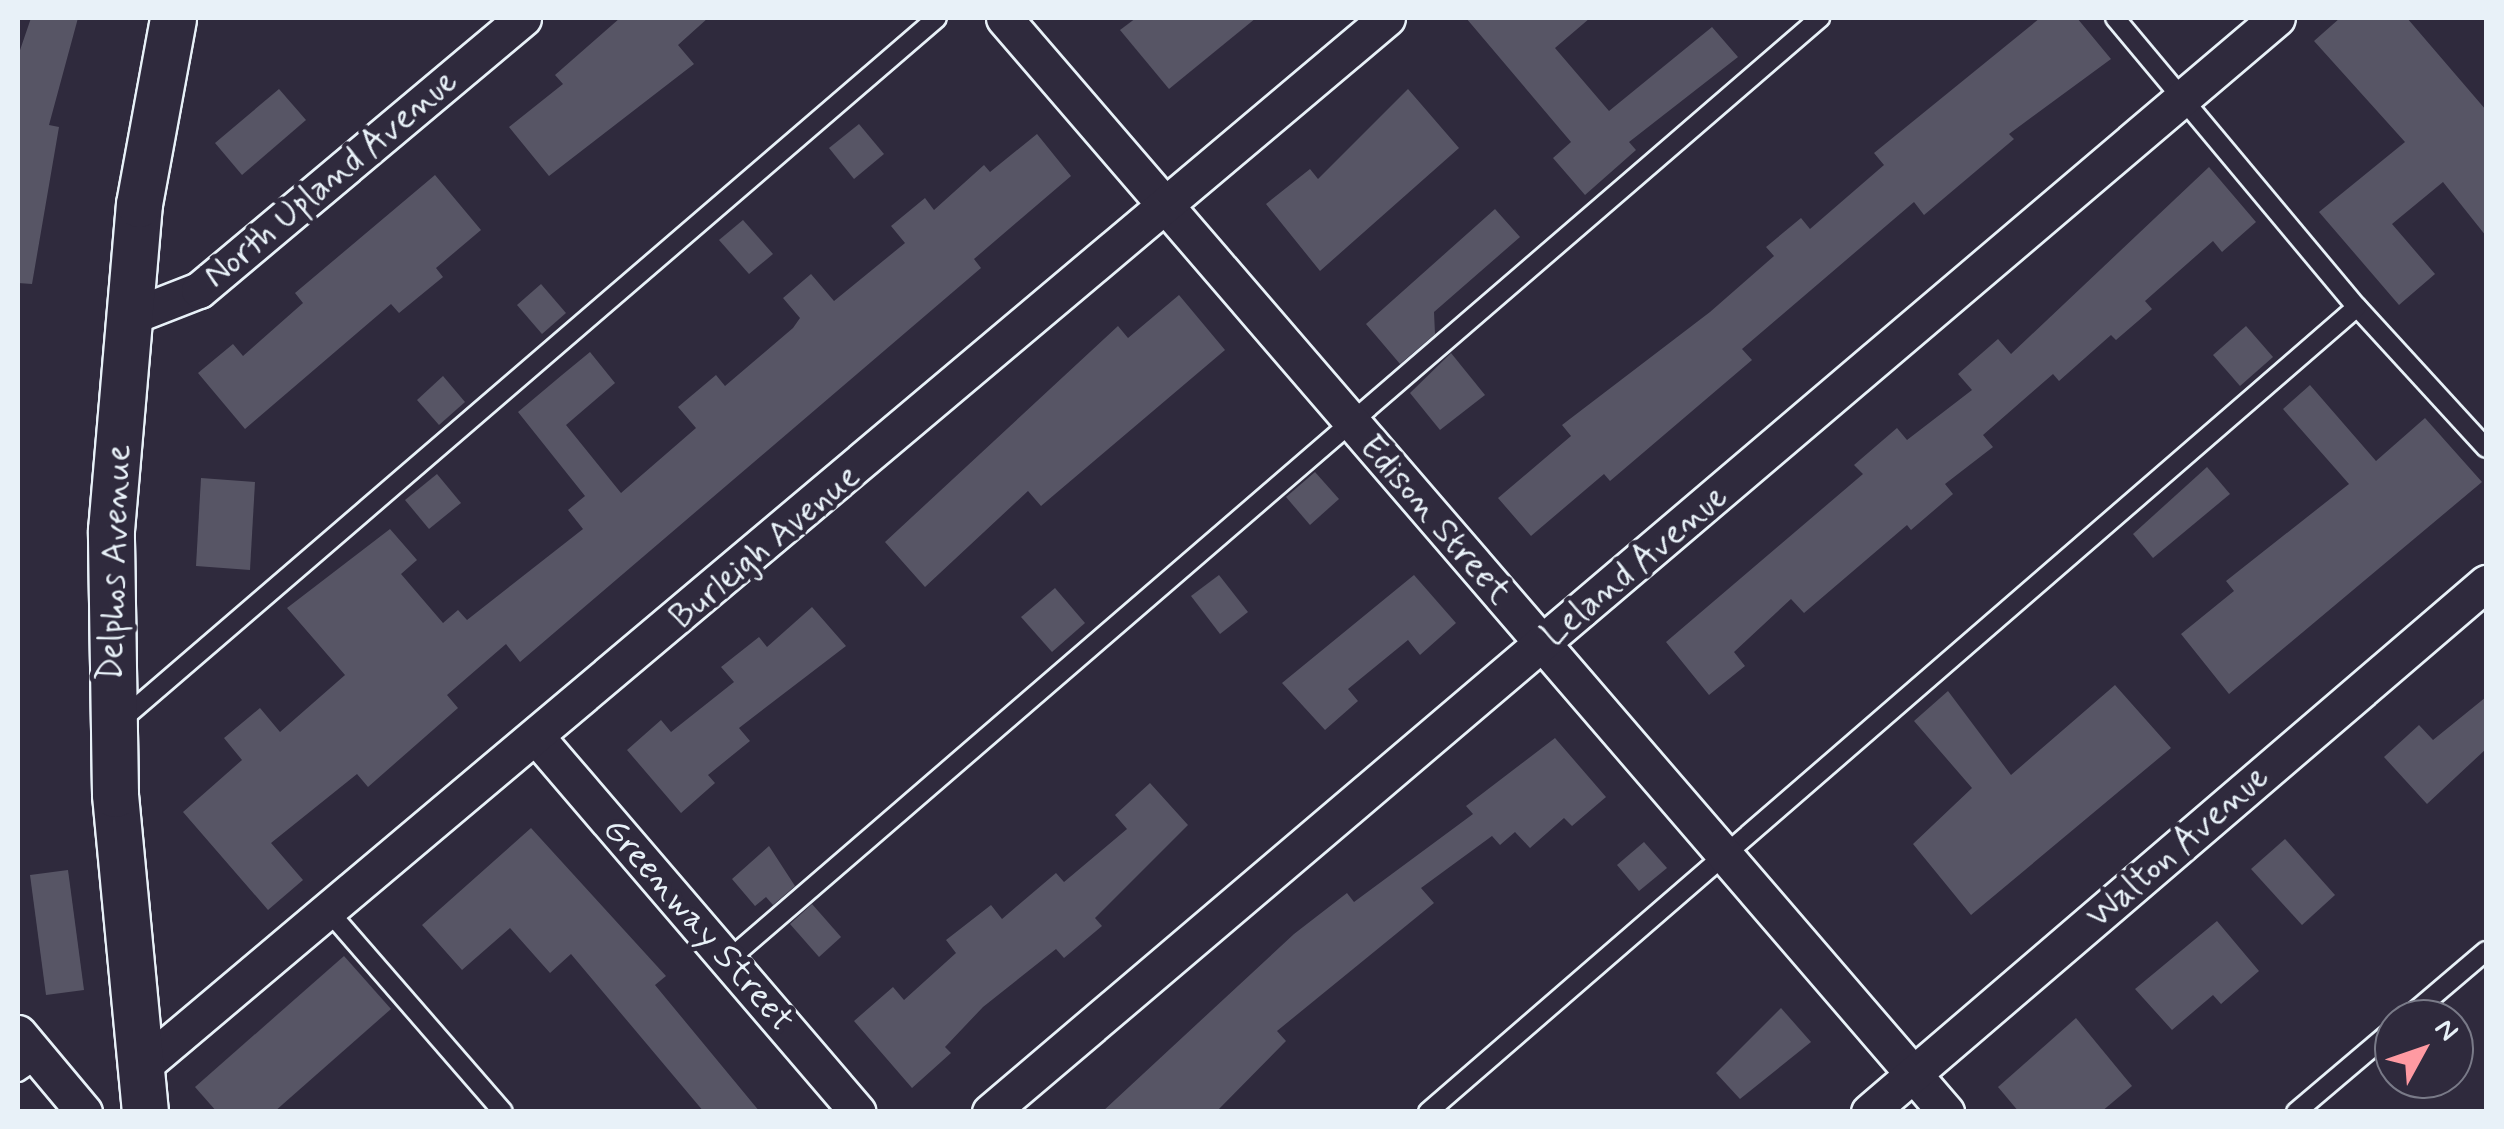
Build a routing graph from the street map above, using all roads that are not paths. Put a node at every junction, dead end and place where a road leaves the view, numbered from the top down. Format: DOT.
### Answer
graph roads {
  1 [pos="172,18"];
  2 [pos="522,18"];
  3 [pos="937,18"];
  4 [pos="1004,18"];
  5 [pos="1387,18"];
  6 [pos="1820,18"];
  7 [pos="2115,18"];
  8 [pos="2277,18"];
  9 [pos="2185,98"];
  10 [pos="1167,205"];
  11 [pos="2357,307"];
  12 [pos="127,318"];
  13 [pos="1349,419"];
  14 [pos="2486,448"];
  15 [pos="2486,582"];
  16 [pos="1543,645"];
  17 [pos="113,727"];
  18 [pos="538,738"];
  19 [pos="1726,854"];
  20 [pos="331,914"];
  21 [pos="2486,951"];
  22 [pos="728,962"];
  23 [pos="2430,999"];
  24 [pos="2374,1046"];
  25 [pos="25,1054"];
  26 [pos="1914,1074"];
  27 [pos="142,1091"];
  28 [pos="84,1112"];
  29 [pos="503,1112"];
  30 [pos="858,1112"];
  31 [pos="990,1112"];
  32 [pos="1428,1112"];
  33 [pos="1869,1112"];
  34 [pos="1946,1112"];
  35 [pos="2296,1112"];
  1 -- 12 [label="street, Delphos Avenue"];
  2 -- 12 [label="street, North Upland Avenue"];
  3 -- 17 [label="lane"];
  4 -- 10 [label="street, Edison Street"];
  5 -- 10 [label="street, Burleigh Avenue"];
  6 -- 13 [label="lane"];
  7 -- 9 [label="lane"];
  8 -- 9 [label="street, Leland Avenue"];
  9 -- 11 [label="lane"];
  9 -- 16 [label="street, Leland Avenue"];
  10 -- 13 [label="street, Edison Street"];
  10 -- 18 [label="street, Burleigh Avenue"];
  11 -- 14 [label="lane"];
  11 -- 19 [label="lane"];
  12 -- 17 [label="street, Delphos Avenue"];
  13 -- 16 [label="street, Edison Street"];
  13 -- 22 [label="lane"];
  15 -- 26 [label="street, Walton Avenue"];
  16 -- 19 [label="street, Edison Street"];
  16 -- 31 [label="street, Leland Avenue"];
  17 -- 27 [label="street, Delphos Avenue"];
  18 -- 20 [label="street, Burleigh Avenue"];
  18 -- 22 [label="street, Greenway Street"];
  19 -- 26 [label="street, Edison Street"];
  19 -- 32 [label="lane"];
  20 -- 27 [label="street, Burleigh Avenue"];
  20 -- 29 [label="lane"];
  21 -- 23 [label="lane"];
  22 -- 30 [label="street, Greenway Street"];
  24 -- 35 [label="lane"];
  25 -- 28 [label="street"];
  26 -- 33 [label="street, Walton Avenue"];
  26 -- 34 [label="street, Edison Street"];
}
